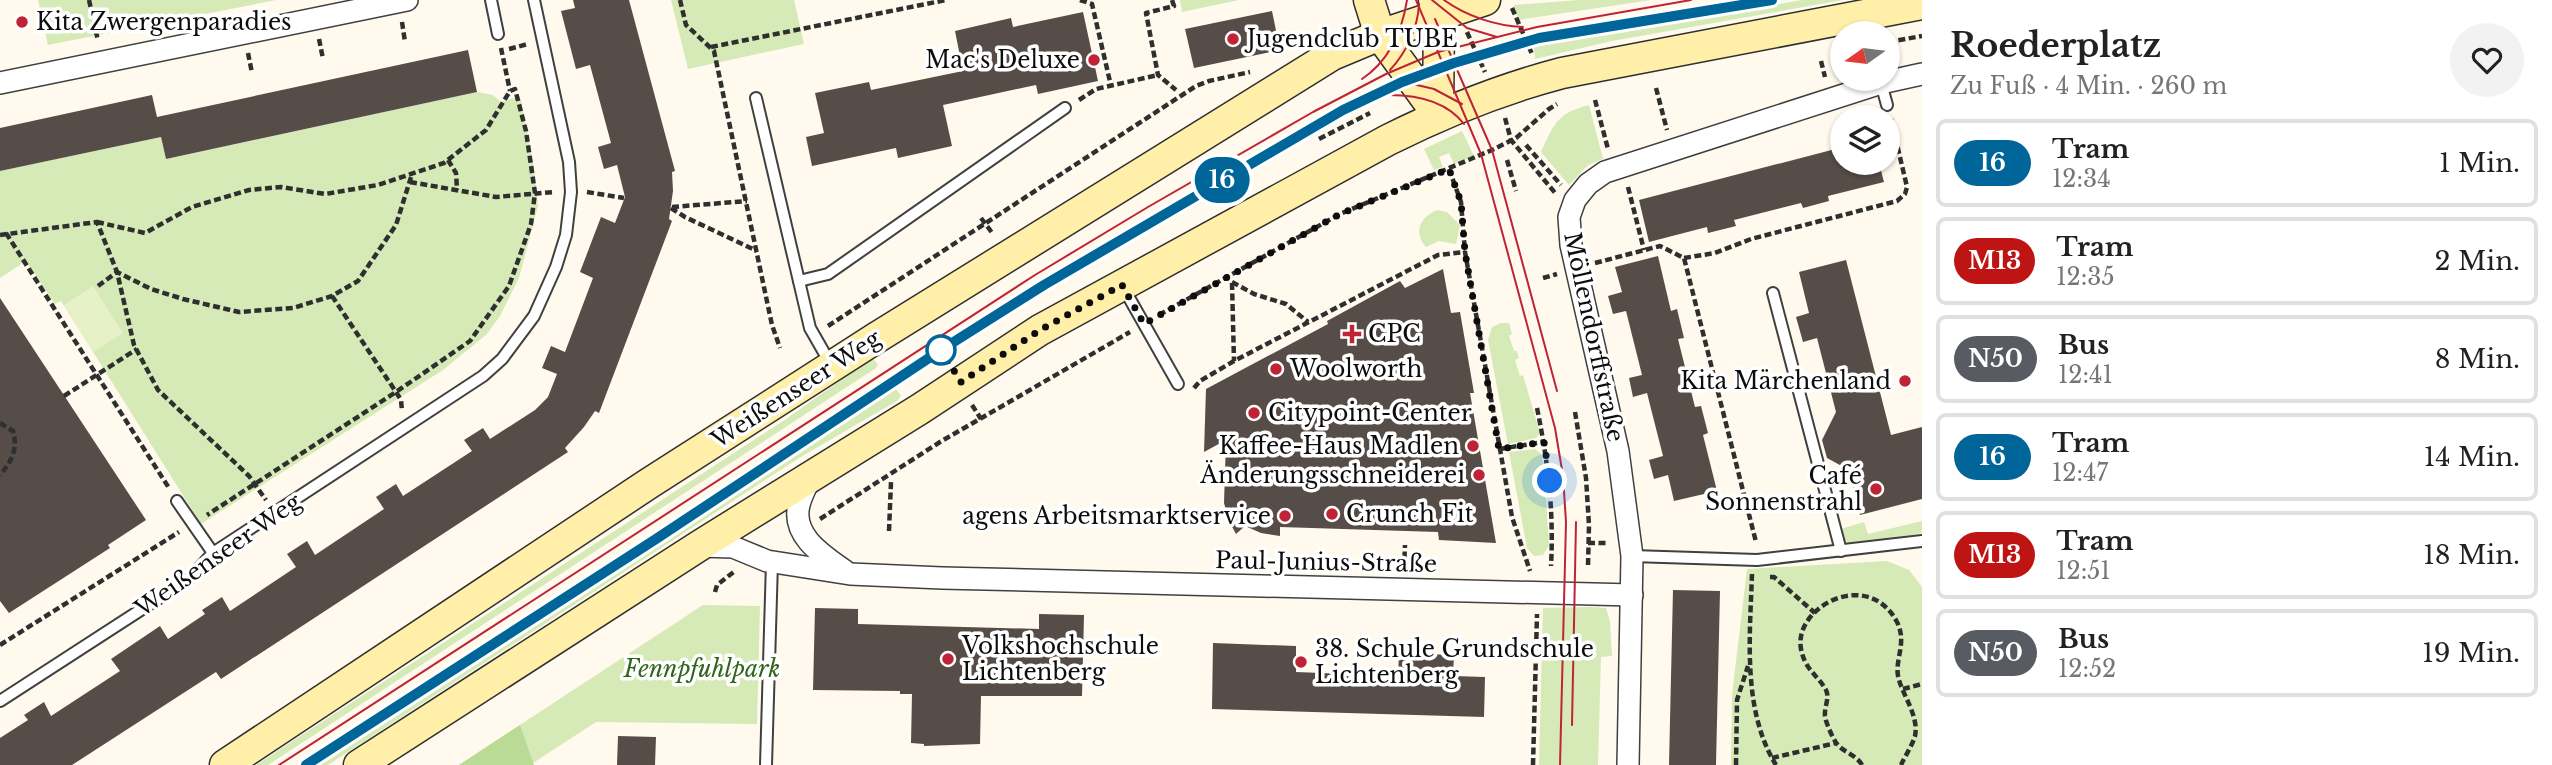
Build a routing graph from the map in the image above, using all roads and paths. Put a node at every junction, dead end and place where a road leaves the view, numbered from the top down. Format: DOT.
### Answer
graph roads {
  1 [pos="89,0"];
  2 [pos="407,0"];
  3 [pos="491,0"];
  4 [pos="534,0"];
  5 [pos="680,0"];
  6 [pos="947,0"];
  7 [pos="1080,0"];
  8 [pos="1172,0"];
  9 [pos="1368,0"];
  10 [pos="1485,0"];
  11 [pos="1922,4"];
  12 [pos="1443,9"];
  13 [pos="498,34"];
  14 [pos="1380,35"];
  15 [pos="1922,36"];
  16 [pos="542,40"];
  17 [pos="1900,40"];
  18 [pos="710,47"];
  19 [pos="501,51"];
  20 [pos="102,62"];
  21 [pos="1251,72"];
  22 [pos="1922,74"];
  23 [pos="1157,75"];
  24 [pos="1900,79"];
  25 [pos="0,83"];
  26 [pos="1111,86"];
  27 [pos="1657,88"];
  28 [pos="1096,89"];
  29 [pos="1176,90"];
  30 [pos="510,91"];
  31 [pos="1856,91"];
  32 [pos="1883,91"];
  33 [pos="756,98"];
  34 [pos="1595,100"];
  35 [pos="1500,104"];
  36 [pos="1887,105"];
  37 [pos="1065,108"];
  38 [pos="1549,108"];
  39 [pos="1370,113"];
  40 [pos="1438,115"];
  41 [pos="1320,139"];
  42 [pos="1511,140"];
  43 [pos="1525,145"];
  44 [pos="1672,151"];
  45 [pos="1900,156"];
  46 [pos="448,160"];
  47 [pos="1507,160"];
  48 [pos="1449,169"];
  49 [pos="412,173"];
  50 [pos="1620,177"];
  51 [pos="410,182"];
  52 [pos="457,190"];
  53 [pos="1516,191"];
  54 [pos="535,192"];
  55 [pos="571,192"];
  56 [pos="625,198"];
  57 [pos="747,201"];
  58 [pos="1568,201"];
  59 [pos="983,220"];
  60 [pos="97,222"];
  61 [pos="3,234"];
  62 [pos="993,234"];
  63 [pos="1644,250"];
  64 [pos="757,251"];
  65 [pos="1465,252"];
  66 [pos="1684,258"];
  67 [pos="1596,263"];
  68 [pos="117,272"];
  69 [pos="799,281"];
  70 [pos="1122,285"];
  71 [pos="98,286"];
  72 [pos="1773,293"];
  73 [pos="332,296"];
  74 [pos="1308,322"];
  75 [pos="1144,324"];
  76 [pos="810,328"];
  77 [pos="780,348"];
  78 [pos="137,349"];
  79 [pos="1234,361"];
  80 [pos="833,367"];
  81 [pos="96,375"];
  82 [pos="1178,384"];
  83 [pos="396,392"];
  84 [pos="1189,394"];
  85 [pos="64,396"];
  86 [pos="972,404"];
  87 [pos="1537,408"];
  88 [pos="1575,412"];
  89 [pos="981,419"];
  90 [pos="0,423"];
  91 [pos="404,430"];
  92 [pos="1544,442"];
  93 [pos="1499,449"];
  94 [pos="0,475"];
  95 [pos="810,479"];
  96 [pos="891,482"];
  97 [pos="255,484"];
  98 [pos="177,500"];
  99 [pos="274,514"];
  100 [pos="816,521"];
  101 [pos="192,524"];
  102 [pos="889,531"];
  103 [pos="1922,541"];
  104 [pos="699,546"];
  105 [pos="1841,551"];
  106 [pos="213,553"];
  107 [pos="1632,556"];
  108 [pos="1757,560"];
  109 [pos="772,562"];
  110 [pos="1550,566"];
  111 [pos="1588,566"];
  112 [pos="735,571"];
  113 [pos="850,574"];
  114 [pos="1774,577"];
  115 [pos="715,592"];
  116 [pos="1537,594"];
  117 [pos="1632,595"];
  118 [pos="1815,613"];
  119 [pos="0,645"];
  120 [pos="1749,662"];
  121 [pos="1922,684"];
  122 [pos="1903,689"];
  123 [pos="0,702"];
  124 [pos="1836,743"];
  125 [pos="1772,758"];
  126 [pos="225,765"];
  127 [pos="359,765"];
  128 [pos="766,765"];
  129 [pos="1532,765"];
  130 [pos="1628,765"];
  131 [pos="1736,765"];
  132 [pos="1776,765"];
  133 [pos="1862,765"];
  134 [pos="1901,765"];
  1 -- 20 [label="path"];
  2 -- 20 [label="street"];
  3 -- 13 [label="lane"];
  4 -- 16 [label="lane, Weißenseer Weg"];
  5 -- 18 [label="path"];
  6 -- 18 [label="path"];
  7 -- 26 [label="path"];
  8 -- 23 [label="path"];
  9 -- 14 [label="main road"];
  10 -- 12 [label="main road"];
  11 -- 35 [label="main road"];
  12 -- 14 [label="main road, Weißenseer Weg"];
  12 -- 35 [label="path"];
  12 -- 40 [label="main road"];
  13 -- 19 [label="path"];
  14 -- 40 [label="main road"];
  14 -- 80 [label="main road, Weißenseer Weg"];
  15 -- 17 [label="path"];
  16 -- 19 [label="path"];
  16 -- 55 [label="lane, Weißenseer Weg"];
  18 -- 57 [label="path"];
  19 -- 30 [label="path"];
  20 -- 25 [label="street"];
  21 -- 59 [label="path"];
  22 -- 24 [label="street, Möllendorffstraße"];
  23 -- 26 [label="path"];
  23 -- 29 [label="path"];
  26 -- 28 [label="path"];
  27 -- 44 [label="path"];
  30 -- 46 [label="path"];
  30 -- 54 [label="path"];
  31 -- 44 [label="street, Möllendorffstraße"];
  32 -- 36 [label="lane"];
  33 -- 69 [label="lane"];
  34 -- 50 [label="path"];
  35 -- 40 [label="main road"];
  35 -- 42 [label="path"];
  37 -- 69 [label="lane"];
  38 -- 42 [label="path"];
  39 -- 41 [label="path"];
  40 -- 70 [label="main road"];
  42 -- 48 [label="path"];
  42 -- 58 [label="path"];
  43 -- 58 [label="path"];
  44 -- 50 [label="street, Möllendorffstraße"];
  45 -- 66 [label="path"];
  46 -- 49 [label="path"];
  46 -- 52 [label="path"];
  47 -- 53 [label="path"];
  48 -- 65 [label="path"];
  48 -- 75 [label="path"];
  49 -- 51 [label="path"];
  49 -- 60 [label="path"];
  50 -- 58 [label="street, Möllendorffstraße"];
  50 -- 63 [label="path"];
  51 -- 52 [label="path"];
  51 -- 73 [label="path"];
  52 -- 54 [label="path"];
  54 -- 55 [label="path"];
  54 -- 83 [label="path"];
  55 -- 56 [label="path"];
  55 -- 91 [label="lane, Weißenseer Weg"];
  57 -- 64 [label="path"];
  57 -- 64 [label="path"];
  58 -- 107 [label="street, Möllendorffstraße"];
  59 -- 62 [label="path"];
  59 -- 76 [label="path"];
  60 -- 61 [label="path"];
  60 -- 68 [label="path"];
  61 -- 81 [label="path"];
  63 -- 66 [label="path"];
  63 -- 67 [label="path"];
  64 -- 77 [label="path"];
  65 -- 74 [label="path"];
  65 -- 93 [label="path"];
  66 -- 108 [label="path"];
  68 -- 71 [label="path"];
  68 -- 73 [label="path"];
  68 -- 78 [label="path"];
  69 -- 76 [label="lane"];
  70 -- 75 [label="lane"];
  70 -- 95 [label="main road"];
  72 -- 105 [label="lane"];
  73 -- 83 [label="path"];
  74 -- 79 [label="path"];
  74 -- 79 [label="path"];
  75 -- 82 [label="lane"];
  75 -- 89 [label="path"];
  76 -- 80 [label="lane"];
  78 -- 81 [label="path"];
  78 -- 97 [label="path"];
  79 -- 84 [label="path"];
  80 -- 126 [label="main road, Weißenseer Weg"];
  81 -- 85 [label="path"];
  81 -- 98 [label="path"];
  83 -- 91 [label="path"];
  83 -- 97 [label="path"];
  86 -- 89 [label="path"];
  87 -- 92 [label="path"];
  88 -- 111 [label="path"];
  89 -- 100 [label="path"];
  90 -- 94 [label="path"];
  91 -- 99 [label="lane, Weißenseer Weg"];
  92 -- 93 [label="path"];
  92 -- 110 [label="path"];
  93 -- 116 [label="path"];
  95 -- 104 [label="main road"];
  95 -- 113 [label="street"];
  96 -- 102 [label="path"];
  97 -- 99 [label="path"];
  97 -- 101 [label="path"];
  98 -- 101 [label="lane"];
  99 -- 106 [label="lane, Weißenseer Weg"];
  101 -- 106 [label="lane"];
  101 -- 119 [label="path"];
  103 -- 105 [label="lane"];
  104 -- 109 [label="street, Paul-Junius-Straße"];
  104 -- 127 [label="main road"];
  105 -- 108 [label="lane"];
  106 -- 123 [label="lane, Weißenseer Weg"];
  107 -- 108 [label="lane"];
  107 -- 117 [label="street, Möllendorffstraße"];
  108 -- 120 [label="path"];
  109 -- 113 [label="street, Paul-Junius-Straße"];
  109 -- 128 [label="lane"];
  112 -- 115 [label="path"];
  113 -- 116 [label="street, Paul-Junius-Straße"];
  114 -- 118 [label="path"];
  116 -- 117 [label="street, Paul-Junius-Straße"];
  116 -- 129 [label="path"];
  117 -- 130 [label="street"];
  118 -- 122 [label="path"];
  118 -- 124 [label="path"];
  120 -- 125 [label="path"];
  120 -- 131 [label="path"];
  121 -- 122 [label="path"];
  122 -- 134 [label="path"];
  124 -- 125 [label="path"];
  124 -- 133 [label="path"];
  125 -- 132 [label="path"];
}
